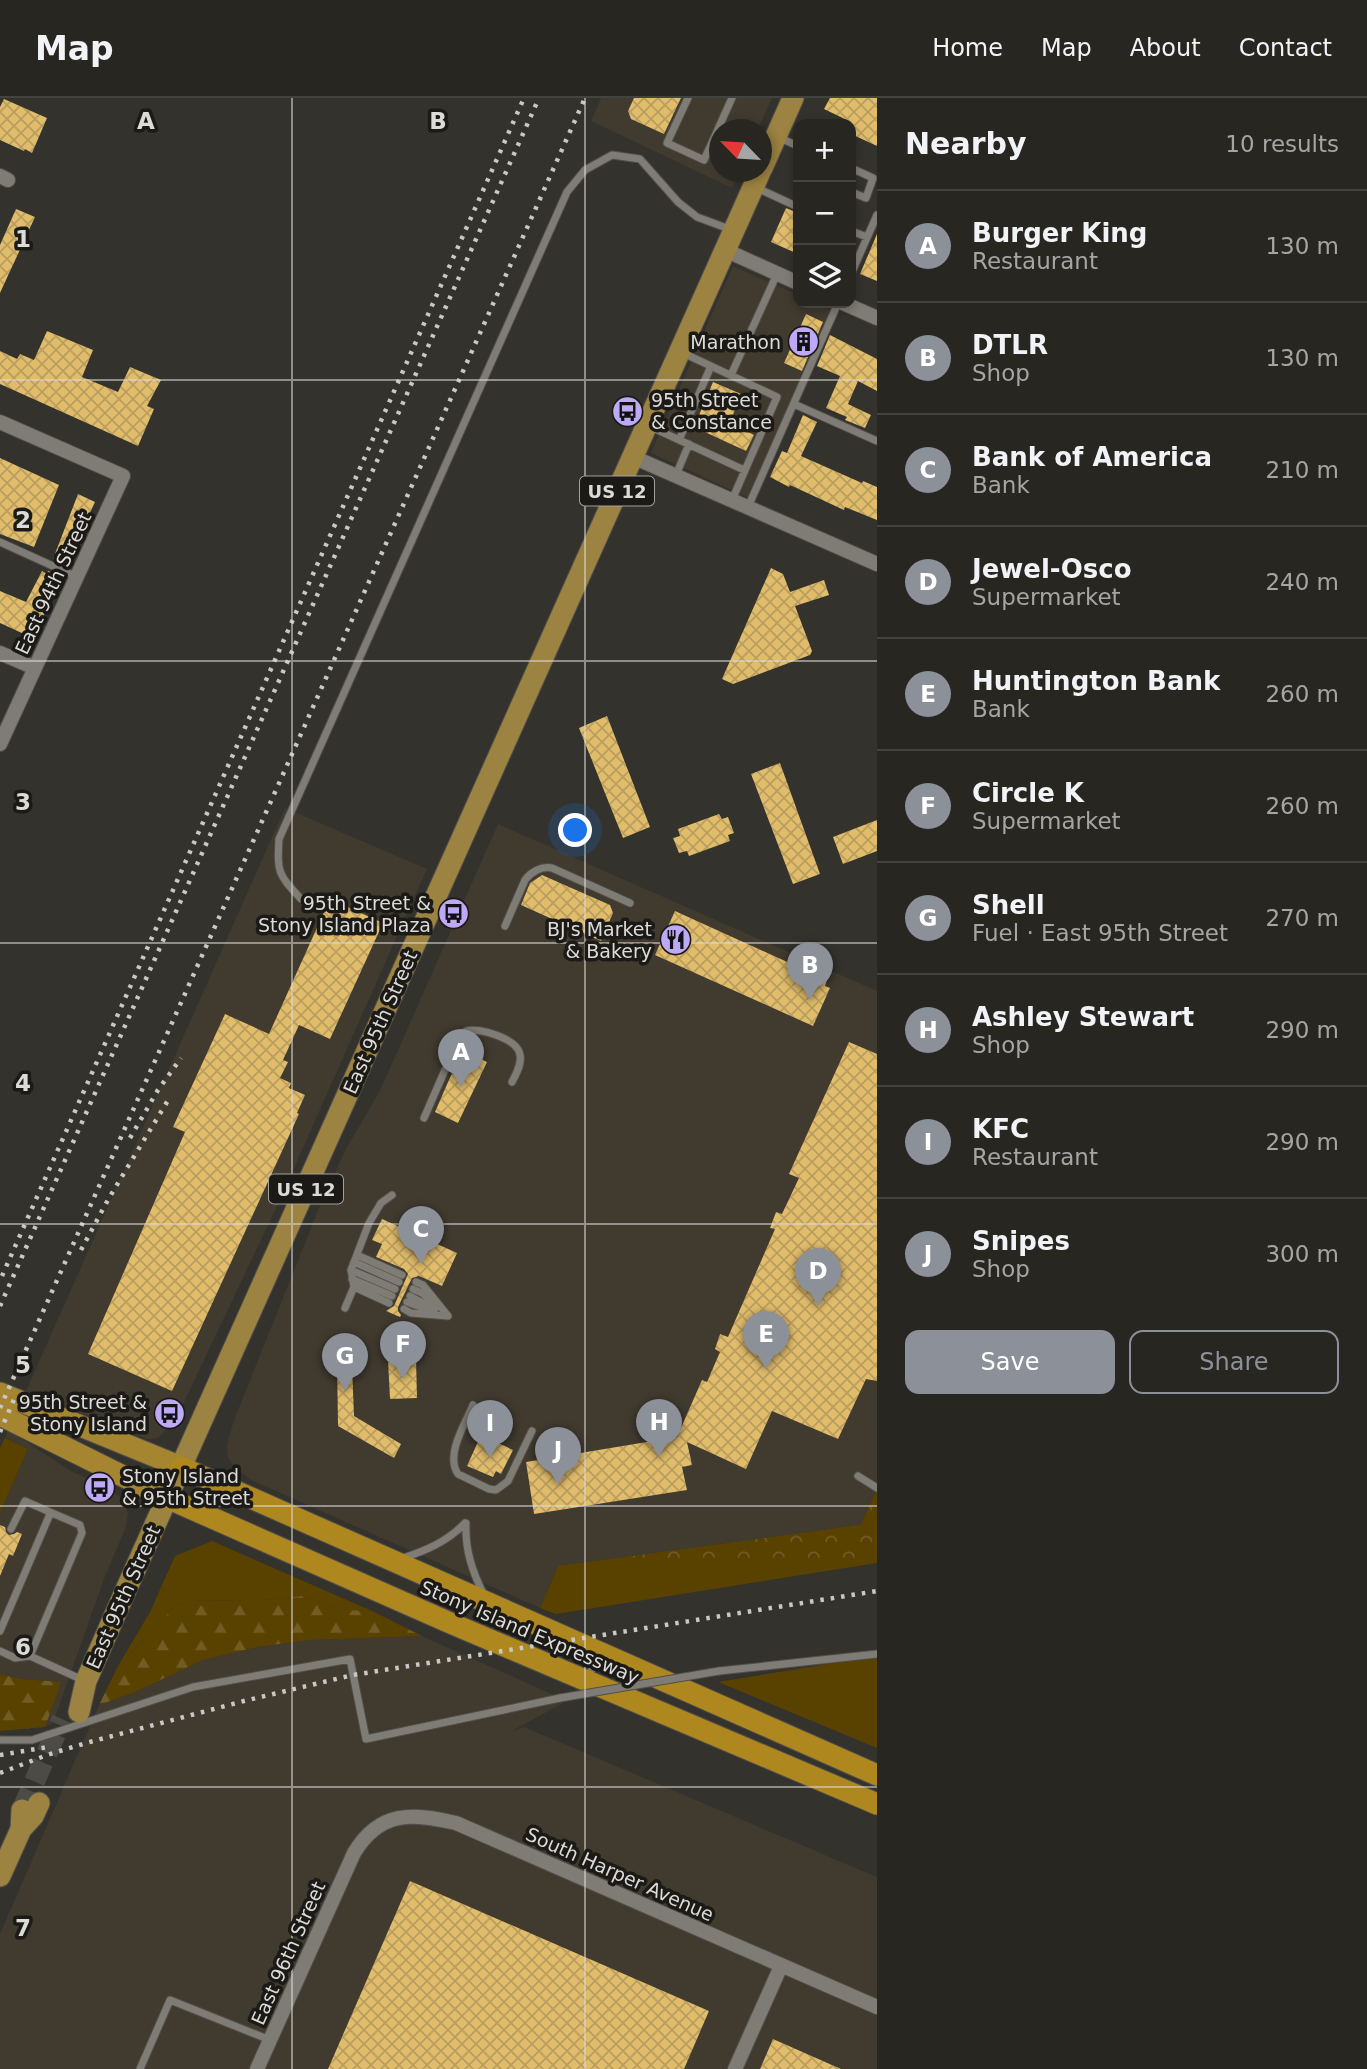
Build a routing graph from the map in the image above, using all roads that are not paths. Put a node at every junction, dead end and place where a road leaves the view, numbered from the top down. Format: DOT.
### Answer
graph roads {
  1 [pos="688,98"];
  2 [pos="732,98"];
  3 [pos="793,98"];
  4 [pos="723,119"];
  5 [pos="776,136"];
  6 [pos="772,144"];
  7 [pos="793,144"];
  8 [pos="709,149"];
  9 [pos="856,170"];
  10 [pos="754,182"];
  11 [pos="767,182"];
  12 [pos="856,194"];
  13 [pos="793,203"];
  14 [pos="877,215"];
  15 [pos="734,230"];
  16 [pos="856,234"];
  17 [pos="867,237"];
  18 [pos="725,250"];
  19 [pos="856,262"];
  20 [pos="777,273"];
  21 [pos="793,281"];
  22 [pos="839,308"];
  23 [pos="853,308"];
  24 [pos="877,318"];
  25 [pos="680,351"];
  26 [pos="711,366"];
  27 [pos="731,375"];
  28 [pos="794,404"];
  29 [pos="0,422"];
  30 [pos="647,425"];
  31 [pos="679,440"];
  32 [pos="877,441"];
  33 [pos="689,444"];
  34 [pos="632,457"];
  35 [pos="744,470"];
  36 [pos="675,476"];
  37 [pos="732,500"];
  38 [pos="748,508"];
  39 [pos="0,542"];
  40 [pos="877,564"];
  41 [pos="77,577"];
  42 [pos="0,653"];
  43 [pos="35,668"];
  44 [pos="0,744"];
  45 [pos="301,899"];
  46 [pos="630,903"];
  47 [pos="505,926"];
  48 [pos="512,1082"];
  49 [pos="424,1118"];
  50 [pos="392,1195"];
  51 [pos="354,1262"];
  52 [pos="353,1283"];
  53 [pos="396,1289"];
  54 [pos="345,1308"];
  55 [pos="448,1316"];
  56 [pos="0,1393"];
  57 [pos="473,1405"];
  58 [pos="0,1415"];
  59 [pos="532,1431"];
  60 [pos="181,1467"];
  61 [pos="858,1476"];
  62 [pos="877,1488"];
  63 [pos="167,1498"];
  64 [pos="52,1513"];
  65 [pos="11,1529"];
  66 [pos="395,1561"];
  67 [pos="488,1601"];
  68 [pos="0,1631"];
  69 [pos="600,1651"];
  70 [pos="0,1654"];
  71 [pos="877,1654"];
  72 [pos="30,1656"];
  73 [pos="86,1681"];
  74 [pos="586,1681"];
  75 [pos="71,1716"];
  76 [pos="0,1741"];
  77 [pos="877,1774"];
  78 [pos="877,1804"];
  79 [pos="27,1814"];
  80 [pos="354,1853"];
  81 [pos="0,1876"];
  82 [pos="781,1966"];
  83 [pos="877,2007"];
  84 [pos="270,2040"];
  85 [pos="140,2069"];
  86 [pos="257,2069"];
  87 [pos="735,2069"];
  1 -- 8 [label="lane"];
  2 -- 4 [label="lane"];
  3 -- 5 [label="main road, East 95th Street / US 12"];
  5 -- 6 [label="main road, East 95th Street / US 12"];
  5 -- 7 [label="lane"];
  9 -- 12 [label="lane"];
  10 -- 15 [label="main road, East 95th Street / US 12"];
  11 -- 13 [label="lane"];
  14 -- 17 [label="lane"];
  15 -- 18 [label="main road, East 95th Street / US 12"];
  15 -- 45 [label="lane"];
  16 -- 17 [label="lane"];
  17 -- 19 [label="lane"];
  18 -- 20 [label="street"];
  18 -- 25 [label="main road, East 95th Street / US 12"];
  20 -- 21 [label="street"];
  20 -- 27 [label="lane"];
  22 -- 28 [label="lane"];
  23 -- 24 [label="street"];
  25 -- 26 [label="lane"];
  25 -- 30 [label="main road, East 95th Street / US 12"];
  26 -- 27 [label="lane"];
  26 -- 31 [label="lane"];
  27 -- 35 [label="lane"];
  28 -- 32 [label="lane"];
  28 -- 38 [label="lane"];
  29 -- 41 [label="street, East 94th Street"];
  30 -- 31 [label="lane"];
  30 -- 34 [label="main road, East 95th Street / US 12"];
  31 -- 33 [label="lane"];
  33 -- 35 [label="lane"];
  33 -- 36 [label="lane"];
  34 -- 36 [label="street"];
  34 -- 60 [label="main road, East 95th Street / US 12"];
  35 -- 37 [label="lane"];
  36 -- 37 [label="street"];
  37 -- 38 [label="street"];
  38 -- 40 [label="street"];
  39 -- 41 [label="lane"];
  41 -- 43 [label="street, East 94th Street"];
  42 -- 43 [label="street"];
  43 -- 44 [label="street, East 94th Street"];
  46 -- 47 [label="lane"];
  48 -- 49 [label="lane"];
  50 -- 51 [label="lane"];
  51 -- 52 [label="lane"];
  51 -- 53 [label="lane"];
  51 -- 53 [label="lane"];
  52 -- 53 [label="lane"];
  52 -- 54 [label="lane"];
  55 -- 55 [label="lane"];
  56 -- 60 [label="highway"];
  57 -- 59 [label="lane"];
  58 -- 63 [label="highway"];
  60 -- 63 [label="main road, East 95th Street / US 12"];
  60 -- 66 [label="highway, Stony Island Expressway"];
  61 -- 62 [label="lane"];
  63 -- 73 [label="main road, East 95th Street / US 12"];
  63 -- 74 [label="highway, Stony Island Expressway"];
  64 -- 65 [label="lane"];
  64 -- 68 [label="lane"];
  64 -- 72 [label="lane"];
  66 -- 67 [label="highway, Stony Island Expressway"];
  66 -- 67 [label="lane"];
  67 -- 69 [label="highway, Stony Island Expressway"];
  69 -- 74 [label="lane"];
  69 -- 77 [label="highway, Stony Island Expressway"];
  70 -- 72 [label="lane"];
  71 -- 76 [label="lane, bridge"];
  72 -- 73 [label="lane"];
  73 -- 75 [label="main road, East 95th Street / US 12"];
  74 -- 78 [label="highway, Stony Island Expressway"];
  79 -- 81 [label="main road"];
  80 -- 82 [label="street, South Harper Avenue"];
  80 -- 84 [label="street, East 96th Street"];
  82 -- 83 [label="street, South Harper Avenue"];
  82 -- 87 [label="street"];
  84 -- 85 [label="lane"];
  84 -- 86 [label="street, East 96th Street"];
}
